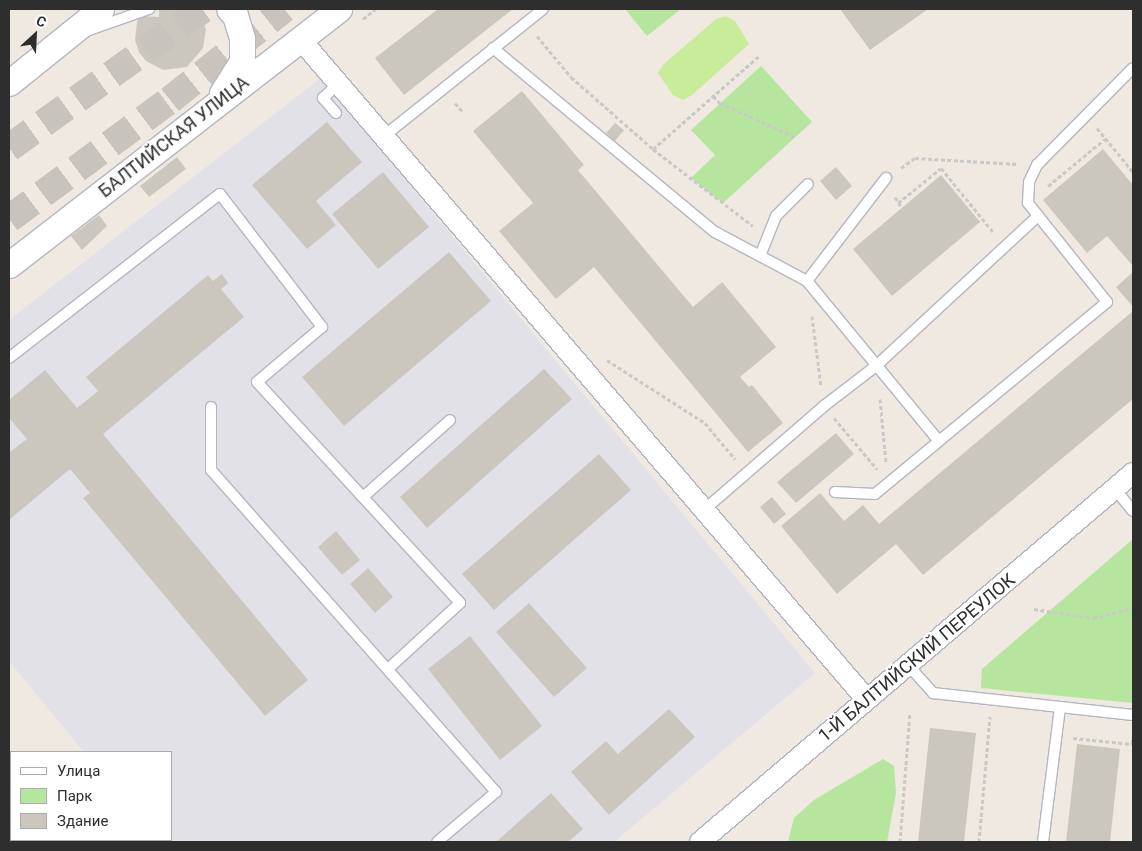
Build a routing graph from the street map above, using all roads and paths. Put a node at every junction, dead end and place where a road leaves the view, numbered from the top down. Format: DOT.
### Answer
graph roads {
  1 [pos="101,9"];
  2 [pos="149,9"];
  3 [pos="229,9"];
  4 [pos="340,9"];
  5 [pos="543,9"];
  6 [pos="527,22"];
  7 [pos="301,40"];
  8 [pos="57,43"];
  9 [pos="493,48"];
  10 [pos="760,55"];
  11 [pos="1133,68"];
  12 [pos="9,83"];
  13 [pos="339,83"];
  14 [pos="713,96"];
  15 [pos="212,107"];
  16 [pos="336,113"];
  17 [pos="1086,115"];
  18 [pos="384,136"];
  19 [pos="795,137"];
  20 [pos="1106,138"];
  21 [pos="653,149"];
  22 [pos="915,158"];
  23 [pos="1037,165"];
  24 [pos="1133,172"];
  25 [pos="886,178"];
  26 [pos="808,184"];
  27 [pos="898,203"];
  28 [pos="1028,203"];
  29 [pos="1038,216"];
  30 [pos="767,237"];
  31 [pos="1005,247"];
  32 [pos="760,256"];
  33 [pos="9,265"];
  34 [pos="807,281"];
  35 [pos="600,355"];
  36 [pos="9,358"];
  37 [pos="876,366"];
  38 [pos="211,407"];
  39 [pos="450,420"];
  40 [pos="939,441"];
  41 [pos="747,473"];
  42 [pos="1133,473"];
  43 [pos="888,483"];
  44 [pos="1115,488"];
  45 [pos="835,492"];
  46 [pos="363,497"];
  47 [pos="704,510"];
  48 [pos="1133,511"];
  49 [pos="1133,608"];
  50 [pos="1034,609"];
  51 [pos="908,665"];
  52 [pos="388,668"];
  53 [pos="867,700"];
  54 [pos="992,700"];
  55 [pos="1060,707"];
  56 [pos="910,712"];
  57 [pos="1133,715"];
  58 [pos="1056,736"];
  59 [pos="1133,737"];
  60 [pos="438,842"];
  61 [pos="700,842"];
  62 [pos="900,842"];
  63 [pos="979,842"];
  64 [pos="1044,842"];
  1 -- 8 [label="street"];
  2 -- 8 [label="lane"];
  3 -- 15 [label="street"];
  4 -- 7 [label="street, БАЛТИЙСКАЯ УЛИЦА"];
  5 -- 6 [label="lane"];
  6 -- 9 [label="lane"];
  6 -- 21 [label="path"];
  7 -- 13 [label="street"];
  7 -- 15 [label="street, БАЛТИЙСКАЯ УЛИЦА"];
  8 -- 12 [label="street"];
  9 -- 18 [label="lane"];
  9 -- 32 [label="lane"];
  10 -- 14 [label="path"];
  11 -- 17 [label="lane"];
  13 -- 16 [label="lane"];
  13 -- 18 [label="street"];
  14 -- 19 [label="path"];
  14 -- 21 [label="path"];
  15 -- 33 [label="street, БАЛТИЙСКАЯ УЛИЦА"];
  17 -- 20 [label="path"];
  17 -- 23 [label="lane"];
  18 -- 47 [label="street"];
  20 -- 24 [label="path"];
  20 -- 28 [label="path"];
  21 -- 30 [label="path"];
  22 -- 23 [label="path"];
  23 -- 28 [label="lane"];
  25 -- 34 [label="lane"];
  26 -- 30 [label="lane"];
  27 -- 31 [label="path"];
  28 -- 29 [label="lane"];
  29 -- 31 [label="lane"];
  29 -- 40 [label="lane"];
  30 -- 32 [label="lane"];
  31 -- 37 [label="lane"];
  32 -- 34 [label="lane"];
  34 -- 37 [label="lane"];
  35 -- 41 [label="path"];
  36 -- 46 [label="lane"];
  37 -- 40 [label="lane"];
  37 -- 41 [label="lane"];
  37 -- 43 [label="path"];
  38 -- 52 [label="lane"];
  39 -- 46 [label="lane"];
  40 -- 43 [label="lane"];
  41 -- 47 [label="lane"];
  42 -- 44 [label="street, 1-Й БАЛТИЙСКИЙ ПЕРЕУЛОК"];
  43 -- 45 [label="lane"];
  44 -- 48 [label="lane"];
  44 -- 51 [label="street, 1-Й БАЛТИЙСКИЙ ПЕРЕУЛОК"];
  46 -- 52 [label="lane"];
  47 -- 53 [label="street"];
  49 -- 50 [label="path"];
  51 -- 53 [label="street, 1-Й БАЛТИЙСКИЙ ПЕРЕУЛОК"];
  51 -- 54 [label="lane"];
  52 -- 60 [label="lane"];
  53 -- 61 [label="street, 1-Й БАЛТИЙСКИЙ ПЕРЕУЛОК"];
  54 -- 55 [label="lane"];
  54 -- 63 [label="path"];
  55 -- 57 [label="lane"];
  55 -- 58 [label="lane"];
  56 -- 62 [label="path"];
  58 -- 59 [label="path"];
  58 -- 64 [label="lane"];
}
